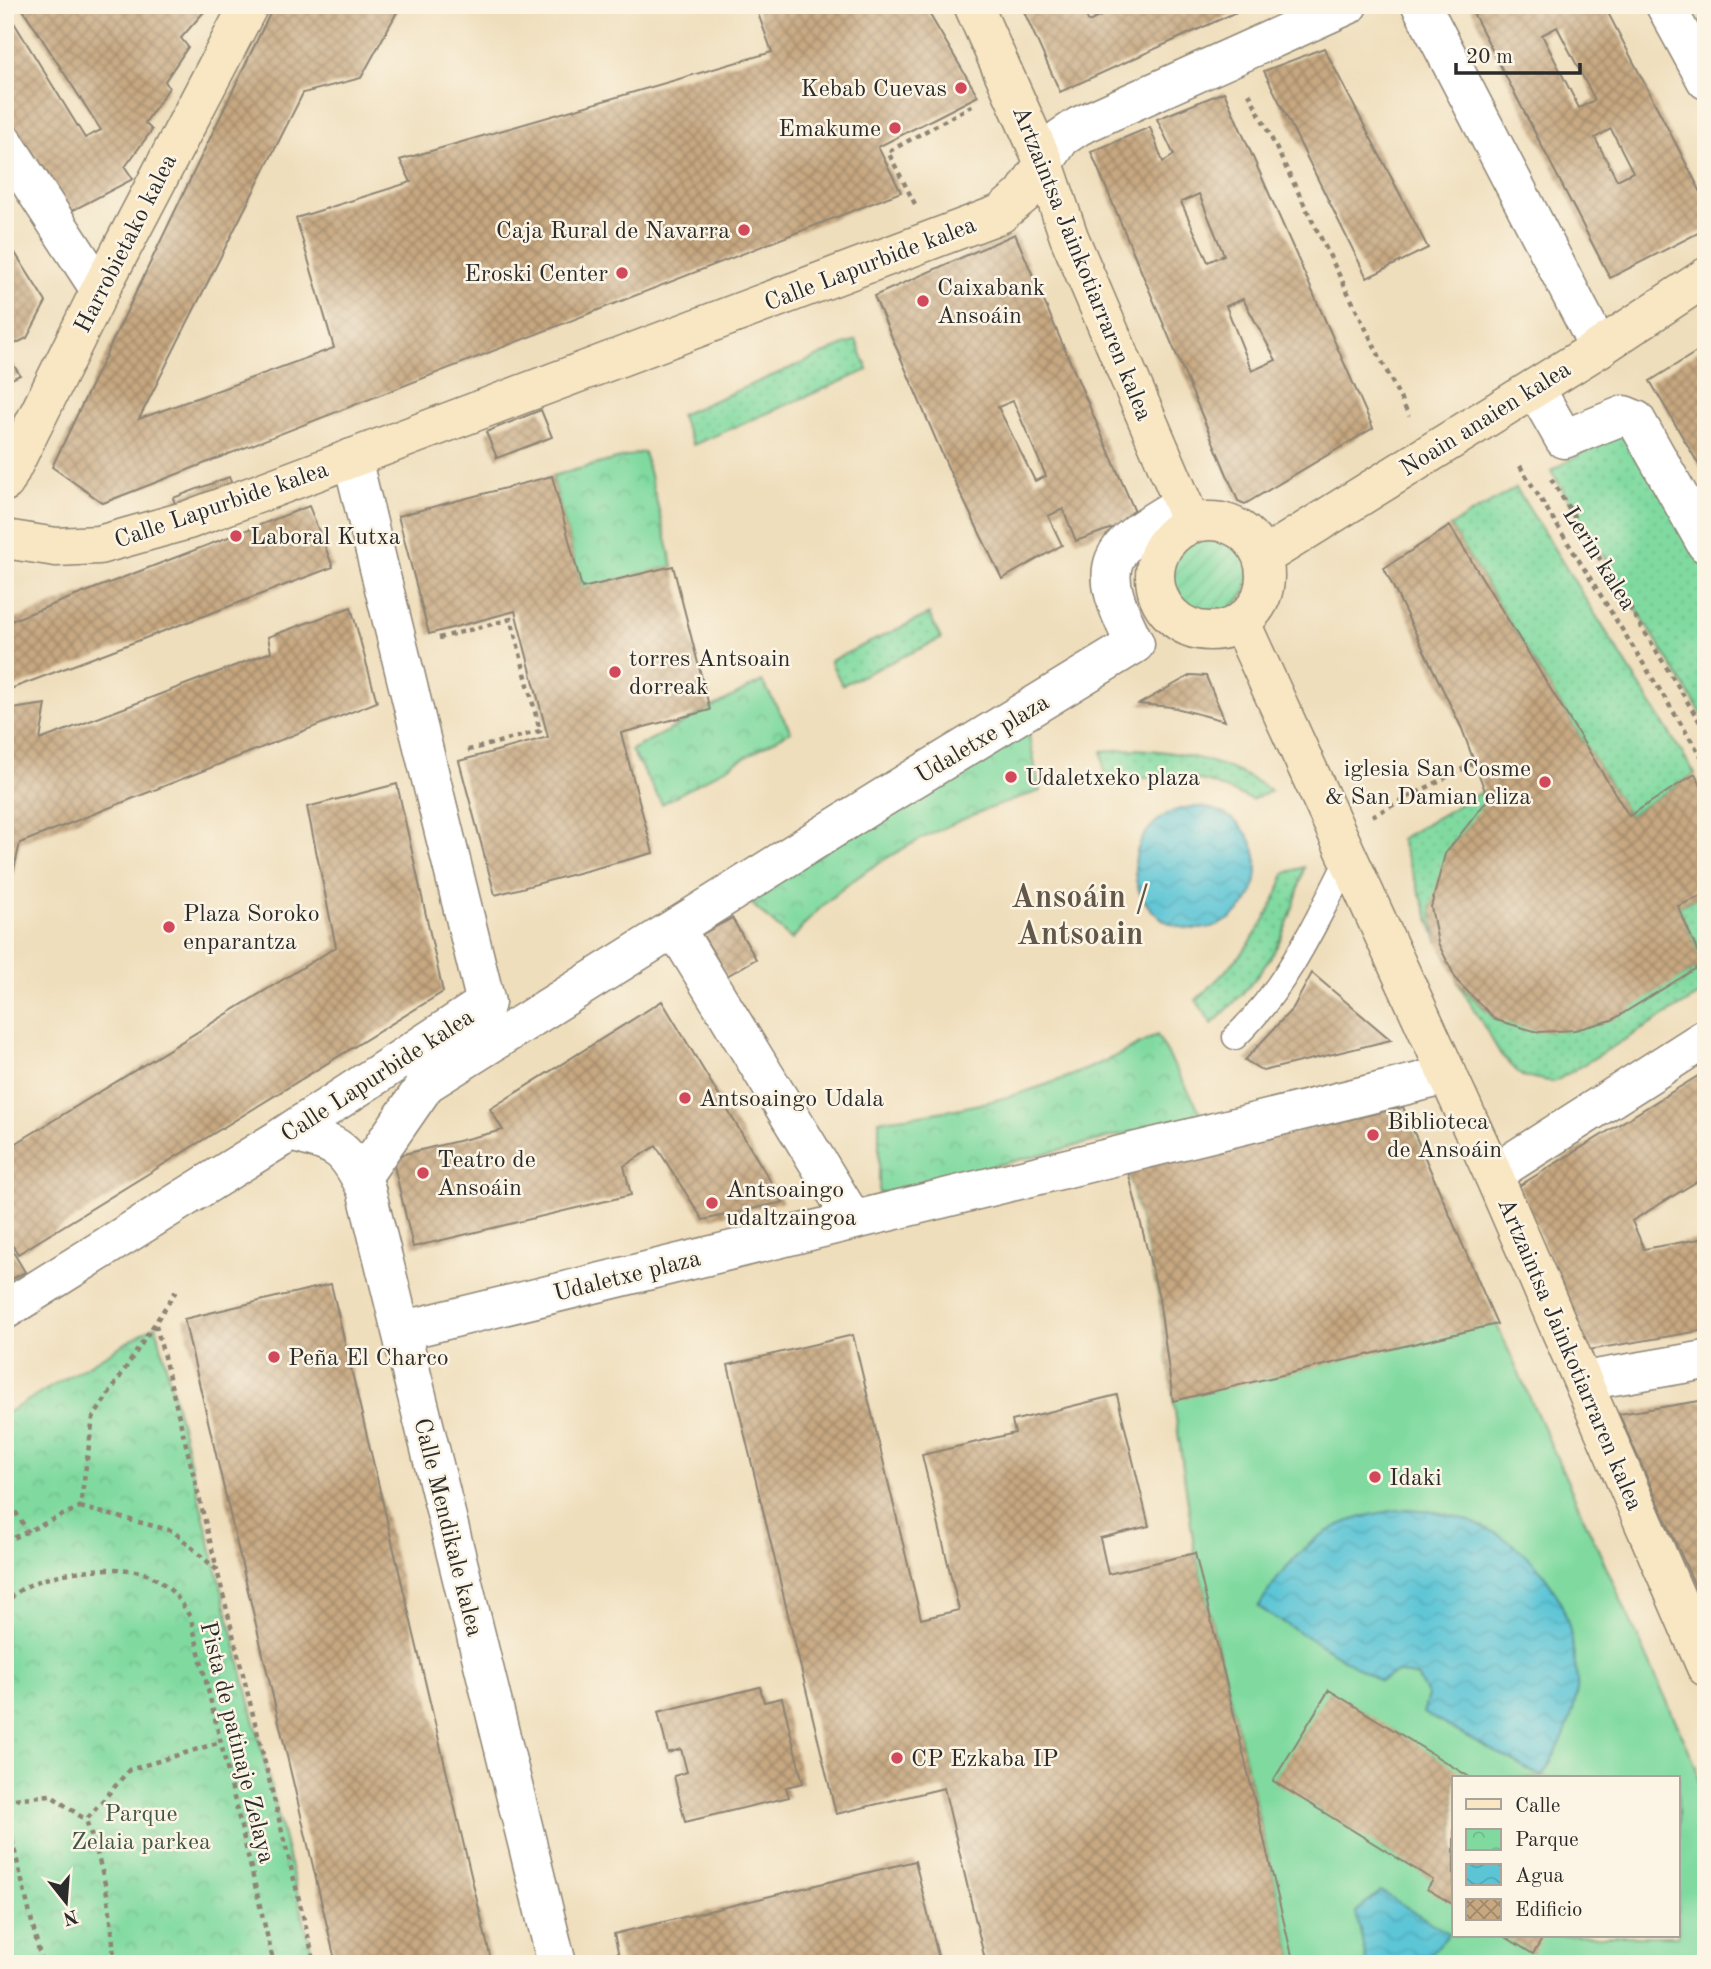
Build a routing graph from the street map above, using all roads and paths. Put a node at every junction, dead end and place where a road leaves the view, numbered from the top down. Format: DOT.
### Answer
graph roads {
  1 [pos="248,5"];
  2 [pos="973,5"];
  3 [pos="1348,5"];
  4 [pos="1421,5"];
  5 [pos="1665,5"];
  6 [pos="1706,80"];
  7 [pos="1247,89"];
  8 [pos="978,103"];
  9 [pos="5,144"];
  10 [pos="1044,163"];
  11 [pos="919,211"];
  12 [pos="1706,277"];
  13 [pos="100,290"];
  14 [pos="1599,348"];
  15 [pos="1535,388"];
  16 [pos="1409,416"];
  17 [pos="352,458"];
  18 [pos="1520,467"];
  19 [pos="1544,468"];
  20 [pos="5,482"];
  21 [pos="1187,513"];
  22 [pos="5,539"];
  23 [pos="1706,544"];
  24 [pos="1263,557"];
  25 [pos="1241,623"];
  26 [pos="431,640"];
  27 [pos="1706,732"];
  28 [pos="460,753"];
  29 [pos="1474,763"];
  30 [pos="1706,764"];
  31 [pos="1365,820"];
  32 [pos="1348,859"];
  33 [pos="675,928"];
  34 [pos="1235,1037"];
  35 [pos="1706,1038"];
  36 [pos="1448,1075"];
  37 [pos="290,1132"];
  38 [pos="1493,1174"];
  39 [pos="361,1178"];
  40 [pos="853,1220"];
  41 [pos="176,1291"];
  42 [pos="5,1310"];
  43 [pos="156,1325"];
  44 [pos="401,1331"];
  45 [pos="1706,1360"];
  46 [pos="1584,1381"];
  47 [pos="5,1495"];
  48 [pos="80,1507"];
  49 [pos="28,1532"];
  50 [pos="5,1542"];
  51 [pos="217,1570"];
  52 [pos="5,1607"];
  53 [pos="1706,1667"];
  54 [pos="221,1742"];
  55 [pos="5,1800"];
  56 [pos="5,1811"];
  57 [pos="86,1820"];
  58 [pos="42,1964"];
  59 [pos="114,1964"];
  60 [pos="274,1964"];
  61 [pos="315,1964"];
  62 [pos="557,1964"];
  1 -- 13 [label="street, Harrobietako kalea"];
  2 -- 10 [label="street, Artzaintsa Jainkotiarraren kalea"];
  3 -- 10 [label="street, Calle Lapurbide kalea"];
  4 -- 14 [label="street"];
  5 -- 6 [label="street"];
  7 -- 16 [label="path"];
  8 -- 11 [label="path"];
  9 -- 13 [label="street"];
  10 -- 17 [label="street, Calle Lapurbide kalea"];
  10 -- 21 [label="street, Artzaintsa Jainkotiarraren kalea"];
  12 -- 14 [label="street, Noain anaien kalea"];
  13 -- 20 [label="street, Harrobietako kalea"];
  14 -- 15 [label="street, Noain anaien kalea"];
  15 -- 23 [label="street"];
  15 -- 24 [label="street, Noain anaien kalea"];
  17 -- 22 [label="street, Calle Lapurbide kalea"];
  17 -- 37 [label="street, Calle Lapurbide kalea"];
  18 -- 30 [label="path"];
  19 -- 27 [label="path, Lerin kalea"];
  21 -- 24 [label="street"];
  21 -- 25 [label="street"];
  21 -- 33 [label="street, Udaletxe plaza"];
  24 -- 25 [label="street"];
  25 -- 32 [label="street, Artzaintsa Jainkotiarraren kalea"];
  26 -- 28 [label="path"];
  29 -- 31 [label="path"];
  32 -- 34 [label="lane"];
  32 -- 36 [label="street, Artzaintsa Jainkotiarraren kalea"];
  33 -- 39 [label="street, Udaletxe plaza"];
  33 -- 40 [label="street"];
  35 -- 38 [label="street"];
  36 -- 38 [label="street, Artzaintsa Jainkotiarraren kalea"];
  36 -- 40 [label="street, Udaletxe plaza"];
  37 -- 39 [label="street, Calle Mendikale kalea"];
  37 -- 42 [label="street, Calle Lapurbide kalea"];
  38 -- 46 [label="street, Artzaintsa Jainkotiarraren kalea"];
  39 -- 44 [label="street, Calle Mendikale kalea"];
  40 -- 44 [label="street, Udaletxe plaza"];
  41 -- 48 [label="path"];
  43 -- 51 [label="path"];
  44 -- 62 [label="street, Calle Mendikale kalea"];
  45 -- 46 [label="street"];
  46 -- 53 [label="street, Artzaintsa Jainkotiarraren kalea"];
  47 -- 49 [label="path"];
  48 -- 49 [label="path"];
  48 -- 51 [label="path"];
  49 -- 50 [label="path"];
  51 -- 61 [label="path"];
  52 -- 54 [label="path, Pista de patinaje Zelaya"];
  54 -- 57 [label="path"];
  54 -- 60 [label="path, Pista de patinaje Zelaya"];
  55 -- 57 [label="path"];
  56 -- 58 [label="path"];
  57 -- 59 [label="path"];
}
